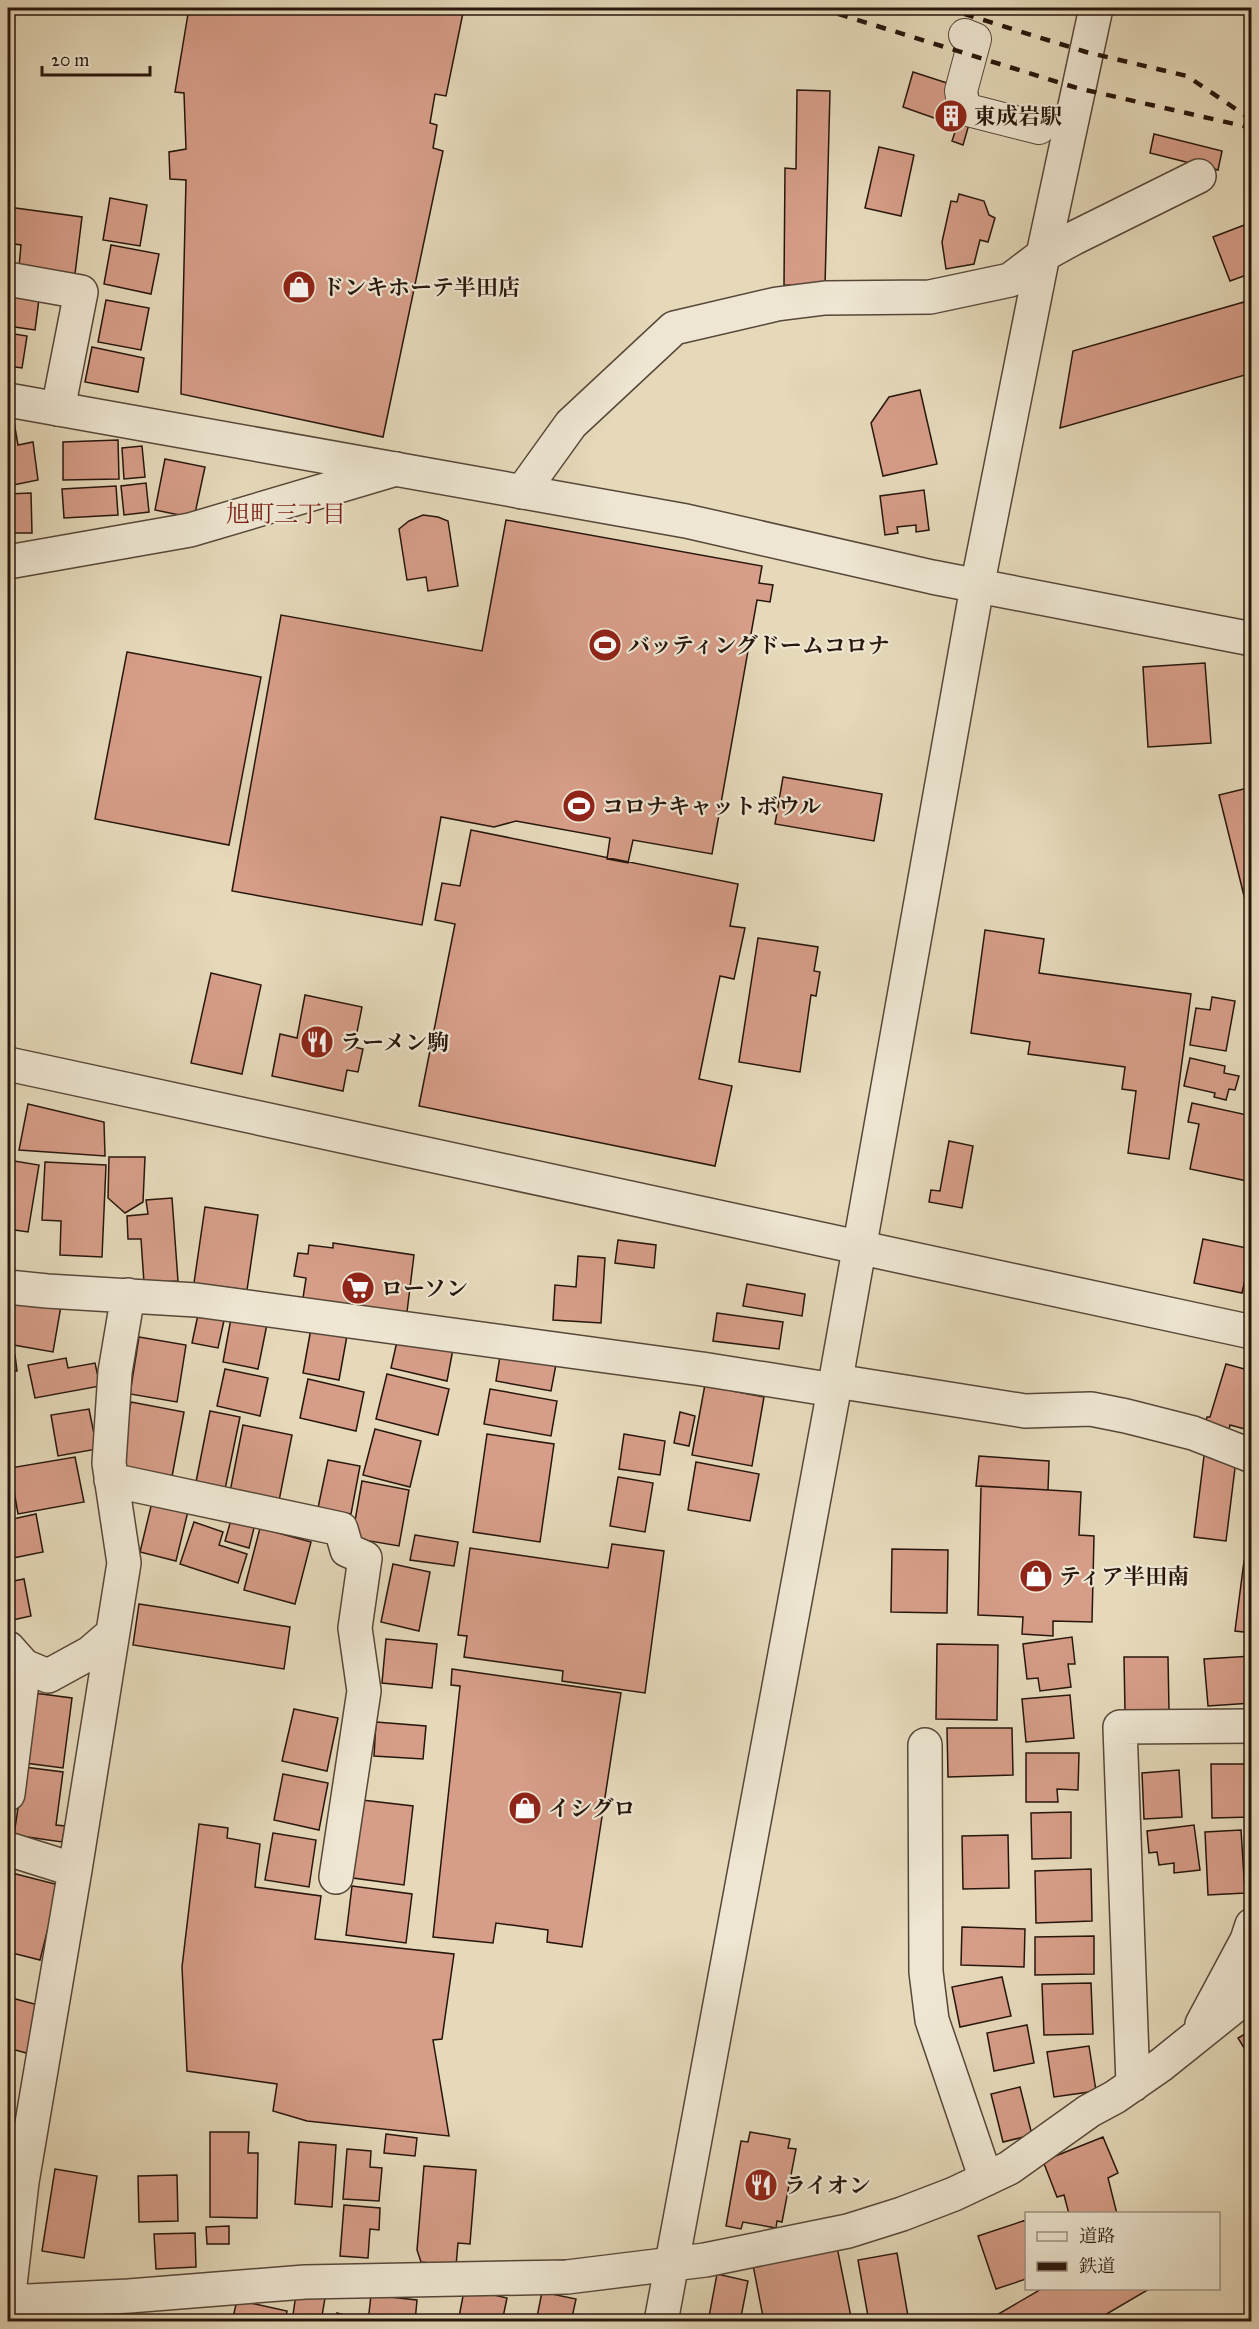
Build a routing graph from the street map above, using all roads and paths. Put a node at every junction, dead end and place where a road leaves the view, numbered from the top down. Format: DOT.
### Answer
graph roads {
  1 [pos="1096,8"];
  2 [pos="965,35"];
  3 [pos="1039,128"];
  4 [pos="1199,176"];
  5 [pos="1043,255"];
  6 [pos="8,279"];
  7 [pos="8,399"];
  8 [pos="58,409"];
  9 [pos="396,469"];
  10 [pos="522,492"];
  11 [pos="8,562"];
  12 [pos="977,587"];
  13 [pos="1251,639"];
  14 [pos="8,1064"];
  15 [pos="859,1247"];
  16 [pos="8,1287"];
  17 [pos="128,1295"];
  18 [pos="1251,1332"];
  19 [pos="835,1385"];
  20 [pos="1251,1456"];
  21 [pos="111,1480"];
  22 [pos="112,1634"];
  23 [pos="16,1657"];
  24 [pos="1251,1726"];
  25 [pos="925,1744"];
  26 [pos="8,1794"];
  27 [pos="8,1849"];
  28 [pos="75,1870"];
  29 [pos="336,1877"];
  30 [pos="1251,1925"];
  31 [pos="1251,1992"];
  32 [pos="1195,2036"];
  33 [pos="1133,2085"];
  34 [pos="986,2179"];
  35 [pos="671,2264"];
  36 [pos="661,2322"];
  1 -- 5 [label="street"];
  2 -- 3 [label="street"];
  4 -- 5 [label="street"];
  5 -- 10 [label="street"];
  5 -- 12 [label="street"];
  6 -- 8 [label="street"];
  7 -- 8 [label="street"];
  8 -- 9 [label="street"];
  9 -- 10 [label="street"];
  9 -- 11 [label="street"];
  10 -- 12 [label="street"];
  12 -- 13 [label="street"];
  12 -- 15 [label="street"];
  14 -- 15 [label="street"];
  15 -- 18 [label="street"];
  15 -- 19 [label="street"];
  16 -- 17 [label="street"];
  17 -- 19 [label="street"];
  17 -- 21 [label="street"];
  19 -- 20 [label="street"];
  19 -- 35 [label="street"];
  21 -- 22 [label="street"];
  21 -- 29 [label="street"];
  22 -- 23 [label="street"];
  22 -- 28 [label="street"];
  23 -- 26 [label="street"];
  24 -- 33 [label="street"];
  25 -- 34 [label="street"];
  27 -- 28 [label="street"];
  28 -- 35 [label="street"];
  30 -- 32 [label="street"];
  31 -- 32 [label="street"];
  32 -- 33 [label="street"];
  33 -- 34 [label="street"];
  34 -- 35 [label="street"];
  35 -- 36 [label="street"];
}
